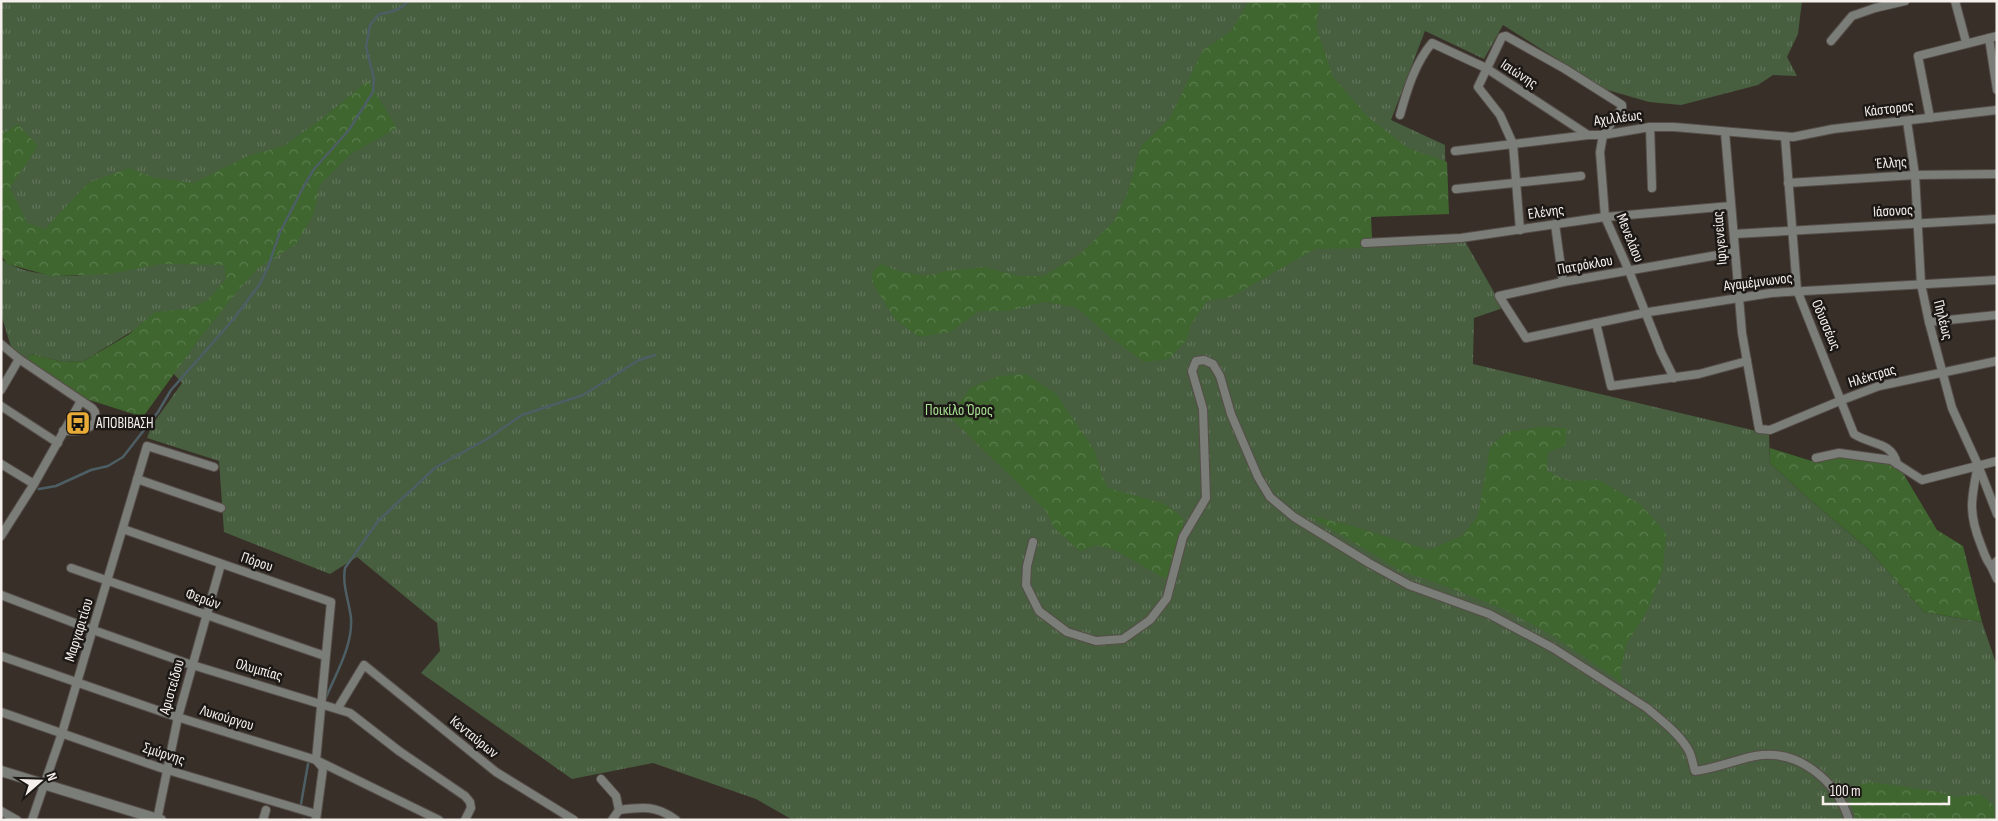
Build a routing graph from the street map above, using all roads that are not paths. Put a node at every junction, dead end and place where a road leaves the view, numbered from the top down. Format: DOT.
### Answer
graph roads {
  1 [pos="1905,1"];
  2 [pos="1955,1"];
  3 [pos="1875,5"];
  4 [pos="1993,37"];
  5 [pos="1831,41"];
  6 [pos="1966,42"];
  7 [pos="1486,68"];
  8 [pos="1996,86"];
  9 [pos="1997,110"];
  10 [pos="1400,115"];
  11 [pos="1930,118"];
  12 [pos="1907,121"];
  13 [pos="1650,128"];
  14 [pos="1725,132"];
  15 [pos="1588,135"];
  16 [pos="1603,135"];
  17 [pos="1785,137"];
  18 [pos="1513,144"];
  19 [pos="1455,151"];
  20 [pos="1997,174"];
  21 [pos="1915,175"];
  22 [pos="1581,176"];
  23 [pos="1516,183"];
  24 [pos="1788,184"];
  25 [pos="1652,188"];
  26 [pos="1456,189"];
  27 [pos="1731,206"];
  28 [pos="1605,217"];
  29 [pos="1997,219"];
  30 [pos="1555,224"];
  31 [pos="1917,224"];
  32 [pos="1520,230"];
  33 [pos="1791,230"];
  34 [pos="1734,234"];
  35 [pos="1365,243"];
  36 [pos="1735,252"];
  37 [pos="1630,271"];
  38 [pos="1997,280"];
  39 [pos="1563,282"];
  40 [pos="1921,284"];
  41 [pos="1797,290"];
  42 [pos="1739,298"];
  43 [pos="1644,313"];
  44 [pos="1997,315"];
  45 [pos="1929,322"];
  46 [pos="1596,323"];
  47 [pos="1526,338"];
  48 [pos="1,344"];
  49 [pos="19,359"];
  50 [pos="1747,361"];
  51 [pos="1997,361"];
  52 [pos="1943,372"];
  53 [pos="1674,378"];
  54 [pos="1,390"];
  55 [pos="1842,400"];
  56 [pos="81,401"];
  57 [pos="1,406"];
  58 [pos="1759,429"];
  59 [pos="63,431"];
  60 [pos="58,443"];
  61 [pos="1816,458"];
  62 [pos="1997,461"];
  63 [pos="1,464"];
  64 [pos="1897,464"];
  65 [pos="1978,465"];
  66 [pos="214,467"];
  67 [pos="137,479"];
  68 [pos="34,484"];
  69 [pos="221,508"];
  70 [pos="1997,514"];
  71 [pos="122,529"];
  72 [pos="3,531"];
  73 [pos="1033,542"];
  74 [pos="1994,563"];
  75 [pos="221,564"];
  76 [pos="71,568"];
  77 [pos="1997,579"];
  78 [pos="108,581"];
  79 [pos="1,595"];
  80 [pos="206,615"];
  81 [pos="93,630"];
  82 [pos="1,656"];
  83 [pos="325,656"];
  84 [pos="193,666"];
  85 [pos="77,683"];
  86 [pos="320,703"];
  87 [pos="338,708"];
  88 [pos="1,712"];
  89 [pos="178,717"];
  90 [pos="62,733"];
  91 [pos="316,760"];
  92 [pos="166,769"];
  93 [pos="1,771"];
  94 [pos="601,779"];
  95 [pos="46,783"];
  96 [pos="266,810"];
  97 [pos="619,810"];
  98 [pos="1,811"];
  99 [pos="316,817"];
  100 [pos="158,819"];
  101 [pos="16,820"];
  102 [pos="32,820"];
  103 [pos="263,820"];
  104 [pos="439,820"];
  105 [pos="465,820"];
  106 [pos="574,820"];
  107 [pos="612,820"];
  108 [pos="676,820"];
  109 [pos="1849,820"];
  1 -- 3 [label="street"];
  2 -- 6 [label="street"];
  3 -- 5 [label="street"];
  4 -- 6 [label="street"];
  4 -- 8 [label="street"];
  6 -- 11 [label="street"];
  7 -- 10 [label="street, Ισιώνης"];
  7 -- 15 [label="street, Ισιώνης"];
  7 -- 16 [label="street, Μενελάου"];
  7 -- 18 [label="street"];
  9 -- 11 [label="street, Κάστορος"];
  11 -- 12 [label="street, Κάστορος"];
  12 -- 17 [label="street, Κάστορος"];
  12 -- 21 [label="street, Πηλέως"];
  13 -- 14 [label="street, Αχιλλέως"];
  13 -- 16 [label="street, Αχιλλέως"];
  13 -- 25 [label="street"];
  14 -- 17 [label="street, Αχιλλέως"];
  14 -- 27 [label="street, Ιφιγενείας"];
  15 -- 16 [label="street, Αχιλλέως"];
  15 -- 18 [label="street, Αχιλλέως"];
  16 -- 28 [label="street, Μενελάου"];
  17 -- 24 [label="street, Οδυσσέως"];
  18 -- 19 [label="street, Αχιλλέως"];
  18 -- 23 [label="street"];
  20 -- 21 [label="street, Έλλης"];
  21 -- 24 [label="street, Έλλης"];
  21 -- 31 [label="street, Πηλέως"];
  22 -- 23 [label="street"];
  23 -- 26 [label="street"];
  23 -- 32 [label="street"];
  24 -- 33 [label="street, Οδυσσέως"];
  27 -- 28 [label="street, Ελένης"];
  27 -- 34 [label="street, Ιφιγενείας"];
  28 -- 30 [label="street, Ελένης"];
  28 -- 37 [label="street, Μενελάου"];
  29 -- 31 [label="street, Ιάσονος"];
  30 -- 32 [label="street, Ελένης"];
  30 -- 39 [label="street"];
  31 -- 33 [label="street, Ιάσονος"];
  31 -- 40 [label="street, Πηλέως"];
  32 -- 35 [label="street, Ελένης"];
  33 -- 34 [label="street, Ιάσονος"];
  33 -- 41 [label="street, Οδυσσέως"];
  34 -- 36 [label="street, Ιφιγενείας"];
  36 -- 37 [label="street, Πατρόκλου"];
  36 -- 42 [label="street, Ιφιγενείας"];
  37 -- 39 [label="street, Πατρόκλου"];
  37 -- 43 [label="street, Μενελάου"];
  38 -- 40 [label="street, Αγαμέμνωνος"];
  39 -- 47 [label="street, Πατρόκλου"];
  40 -- 41 [label="street, Αγαμέμνωνος"];
  40 -- 45 [label="street, Πηλέως"];
  41 -- 42 [label="street, Αγαμέμνωνος"];
  41 -- 55 [label="street, Οδυσσέως"];
  42 -- 43 [label="street, Αγαμέμνωνος"];
  42 -- 50 [label="street, Ιφιγενείας"];
  43 -- 46 [label="street, Αγαμέμνωνος"];
  43 -- 53 [label="street, Μενελάου"];
  44 -- 45 [label="street"];
  45 -- 52 [label="street, Πηλέως"];
  46 -- 47 [label="street, Αγαμέμνωνος"];
  46 -- 53 [label="street"];
  48 -- 49 [label="street"];
  49 -- 54 [label="street"];
  49 -- 56 [label="street"];
  50 -- 53 [label="street"];
  50 -- 58 [label="street, Ιφιγενείας"];
  51 -- 52 [label="street, Ηλέκτρας"];
  52 -- 55 [label="street, Ηλέκτρας"];
  52 -- 65 [label="street, Πηλέως"];
  55 -- 58 [label="street, Ηλέκτρας"];
  55 -- 64 [label="street, Οδυσσέως"];
  56 -- 59 [label="street"];
  56 -- 59 [label="street"];
  57 -- 60 [label="street"];
  59 -- 60 [label="street"];
  60 -- 68 [label="street"];
  61 -- 64 [label="street"];
  62 -- 65 [label="street"];
  63 -- 68 [label="street"];
  64 -- 65 [label="street"];
  65 -- 70 [label="street, Πηλέως"];
  65 -- 74 [label="street"];
  66 -- 67 [label="street, Μαργαριτίου"];
  67 -- 69 [label="street"];
  67 -- 71 [label="street, Μαργαριτίου"];
  68 -- 72 [label="street"];
  71 -- 75 [label="street, Πόρου"];
  71 -- 78 [label="street, Μαργαριτίου"];
  73 -- 109 [label="street"];
  74 -- 77 [label="street"];
  75 -- 80 [label="street, Αριστείδου"];
  75 -- 83 [label="street, Πόρου"];
  76 -- 78 [label="street, Φερών"];
  78 -- 80 [label="street, Φερών"];
  78 -- 81 [label="street, Μαργαριτίου"];
  79 -- 81 [label="street, Ολυμπίας"];
  80 -- 83 [label="street, Φερών"];
  80 -- 84 [label="street, Αριστείδου"];
  81 -- 84 [label="street, Ολυμπίας"];
  81 -- 85 [label="street, Μαργαριτίου"];
  82 -- 85 [label="street, Λυκούργου"];
  83 -- 86 [label="street"];
  84 -- 86 [label="street, Ολυμπίας"];
  84 -- 89 [label="street, Αριστείδου"];
  85 -- 89 [label="street, Λυκούργου"];
  85 -- 90 [label="street, Μαργαριτίου"];
  86 -- 87 [label="street, Ολυμπίας"];
  86 -- 91 [label="street"];
  87 -- 105 [label="street, Ολυμπίας"];
  87 -- 106 [label="street, Κενταύρων"];
  88 -- 90 [label="street, Σμύρνης"];
  89 -- 91 [label="street, Λυκούργου"];
  89 -- 92 [label="street, Αριστείδου"];
  90 -- 92 [label="street, Σμύρνης"];
  90 -- 95 [label="street, Μαργαριτίου"];
  91 -- 99 [label="street"];
  91 -- 104 [label="street, Λυκούργου"];
  92 -- 99 [label="street, Σμύρνης"];
  92 -- 100 [label="street, Αριστείδου"];
  93 -- 95 [label="street"];
  94 -- 97 [label="street"];
  95 -- 100 [label="street"];
  95 -- 102 [label="street, Μαργαριτίου"];
  96 -- 103 [label="street"];
  97 -- 107 [label="street"];
  97 -- 108 [label="street"];
  98 -- 101 [label="street"];
}
